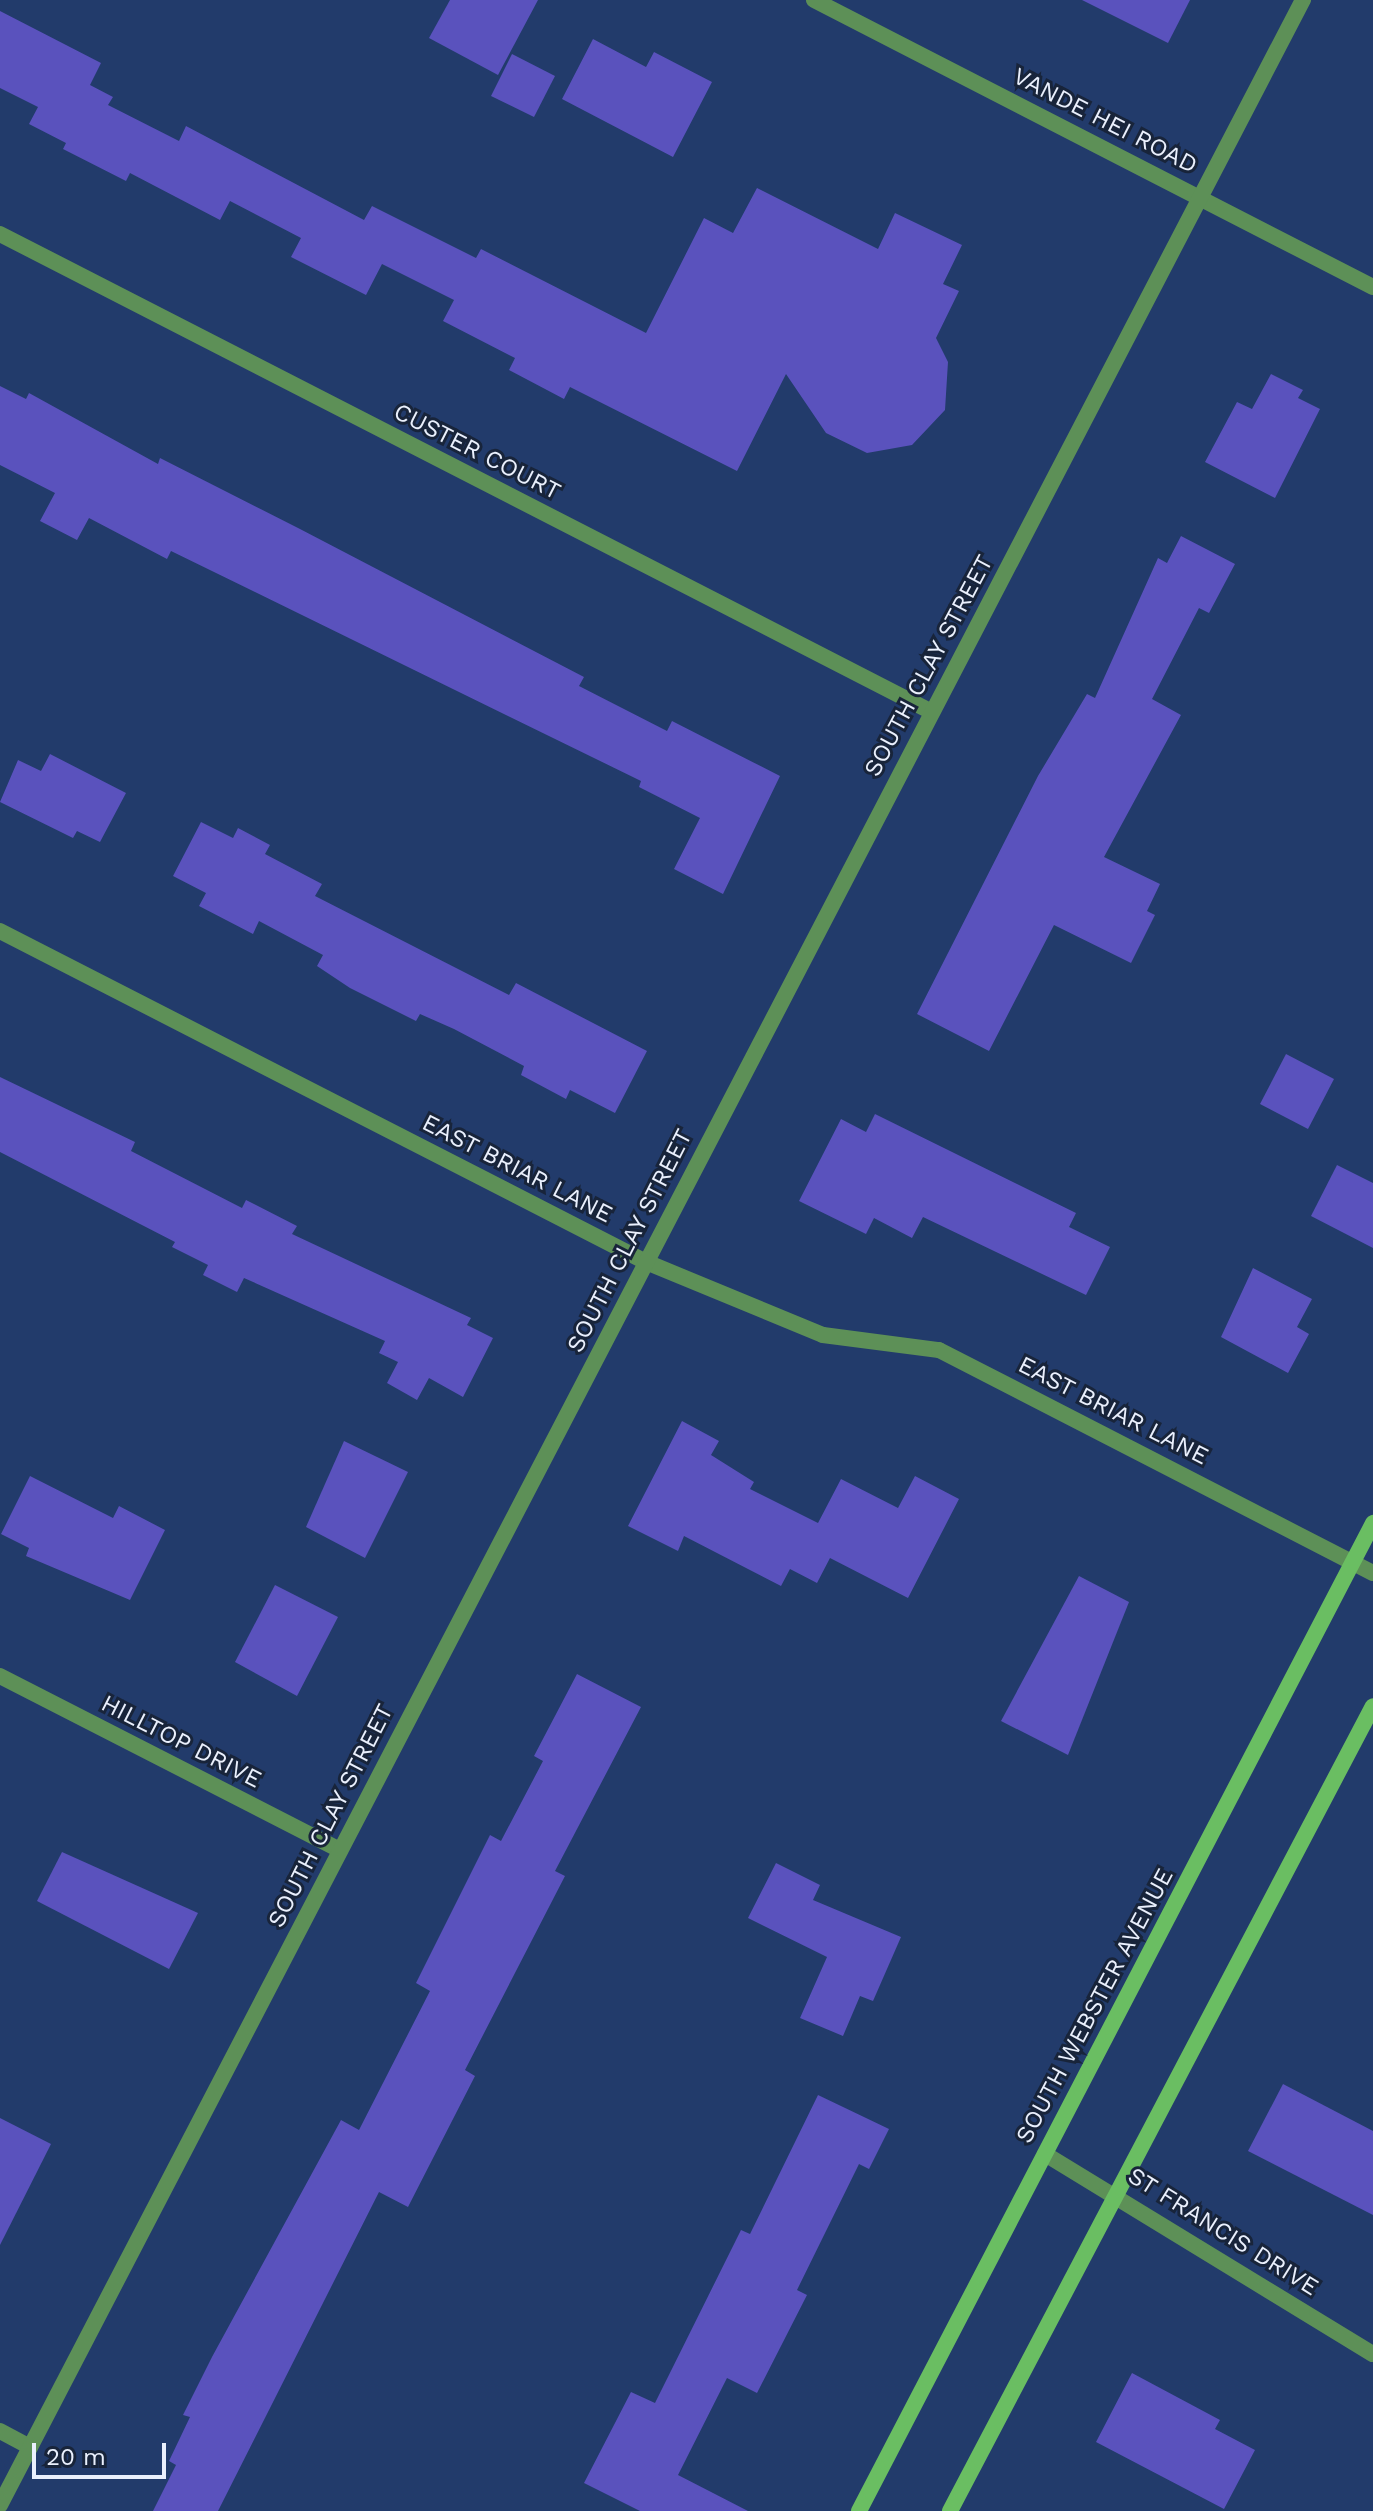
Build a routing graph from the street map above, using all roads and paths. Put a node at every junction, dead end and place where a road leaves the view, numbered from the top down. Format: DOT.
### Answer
graph roads {
  1 [pos="814,0"];
  2 [pos="1303,0"];
  3 [pos="1200,197"];
  4 [pos="0,234"];
  5 [pos="1373,287"];
  6 [pos="932,712"];
  7 [pos="0,931"];
  8 [pos="646,1262"];
  9 [pos="1373,1523"];
  10 [pos="1353,1562"];
  11 [pos="1373,1573"];
  12 [pos="0,1676"];
  13 [pos="1373,1706"];
  14 [pos="340,1850"];
  15 [pos="1045,2154"];
  16 [pos="1117,2193"];
  17 [pos="1373,2354"];
  18 [pos="0,2431"];
  19 [pos="30,2447"];
  20 [pos="0,2505"];
  21 [pos="859,2511"];
  22 [pos="950,2511"];
  1 -- 3 [label="street, VANDE HEI ROAD"];
  2 -- 3 [label="street, SOUTH CLAY STREET"];
  3 -- 5 [label="street, VANDE HEI ROAD"];
  3 -- 6 [label="street, SOUTH CLAY STREET"];
  4 -- 6 [label="street, CUSTER COURT"];
  6 -- 8 [label="street, SOUTH CLAY STREET"];
  7 -- 8 [label="street, EAST BRIAR LANE"];
  8 -- 10 [label="street, EAST BRIAR LANE"];
  8 -- 14 [label="street, SOUTH CLAY STREET"];
  9 -- 10 [label="main road, SOUTH WEBSTER AVENUE"];
  10 -- 11 [label="street, EAST BRIAR LANE"];
  10 -- 15 [label="main road, SOUTH WEBSTER AVENUE"];
  12 -- 14 [label="street, HILLTOP DRIVE"];
  13 -- 16 [label="main road"];
  14 -- 19 [label="street, SOUTH CLAY STREET"];
  15 -- 16 [label="street, ST FRANCIS DRIVE"];
  15 -- 21 [label="main road, SOUTH WEBSTER AVENUE"];
  16 -- 17 [label="street, ST FRANCIS DRIVE"];
  16 -- 22 [label="main road"];
  18 -- 19 [label="street"];
  19 -- 20 [label="street, SOUTH CLAY STREET"];
}
